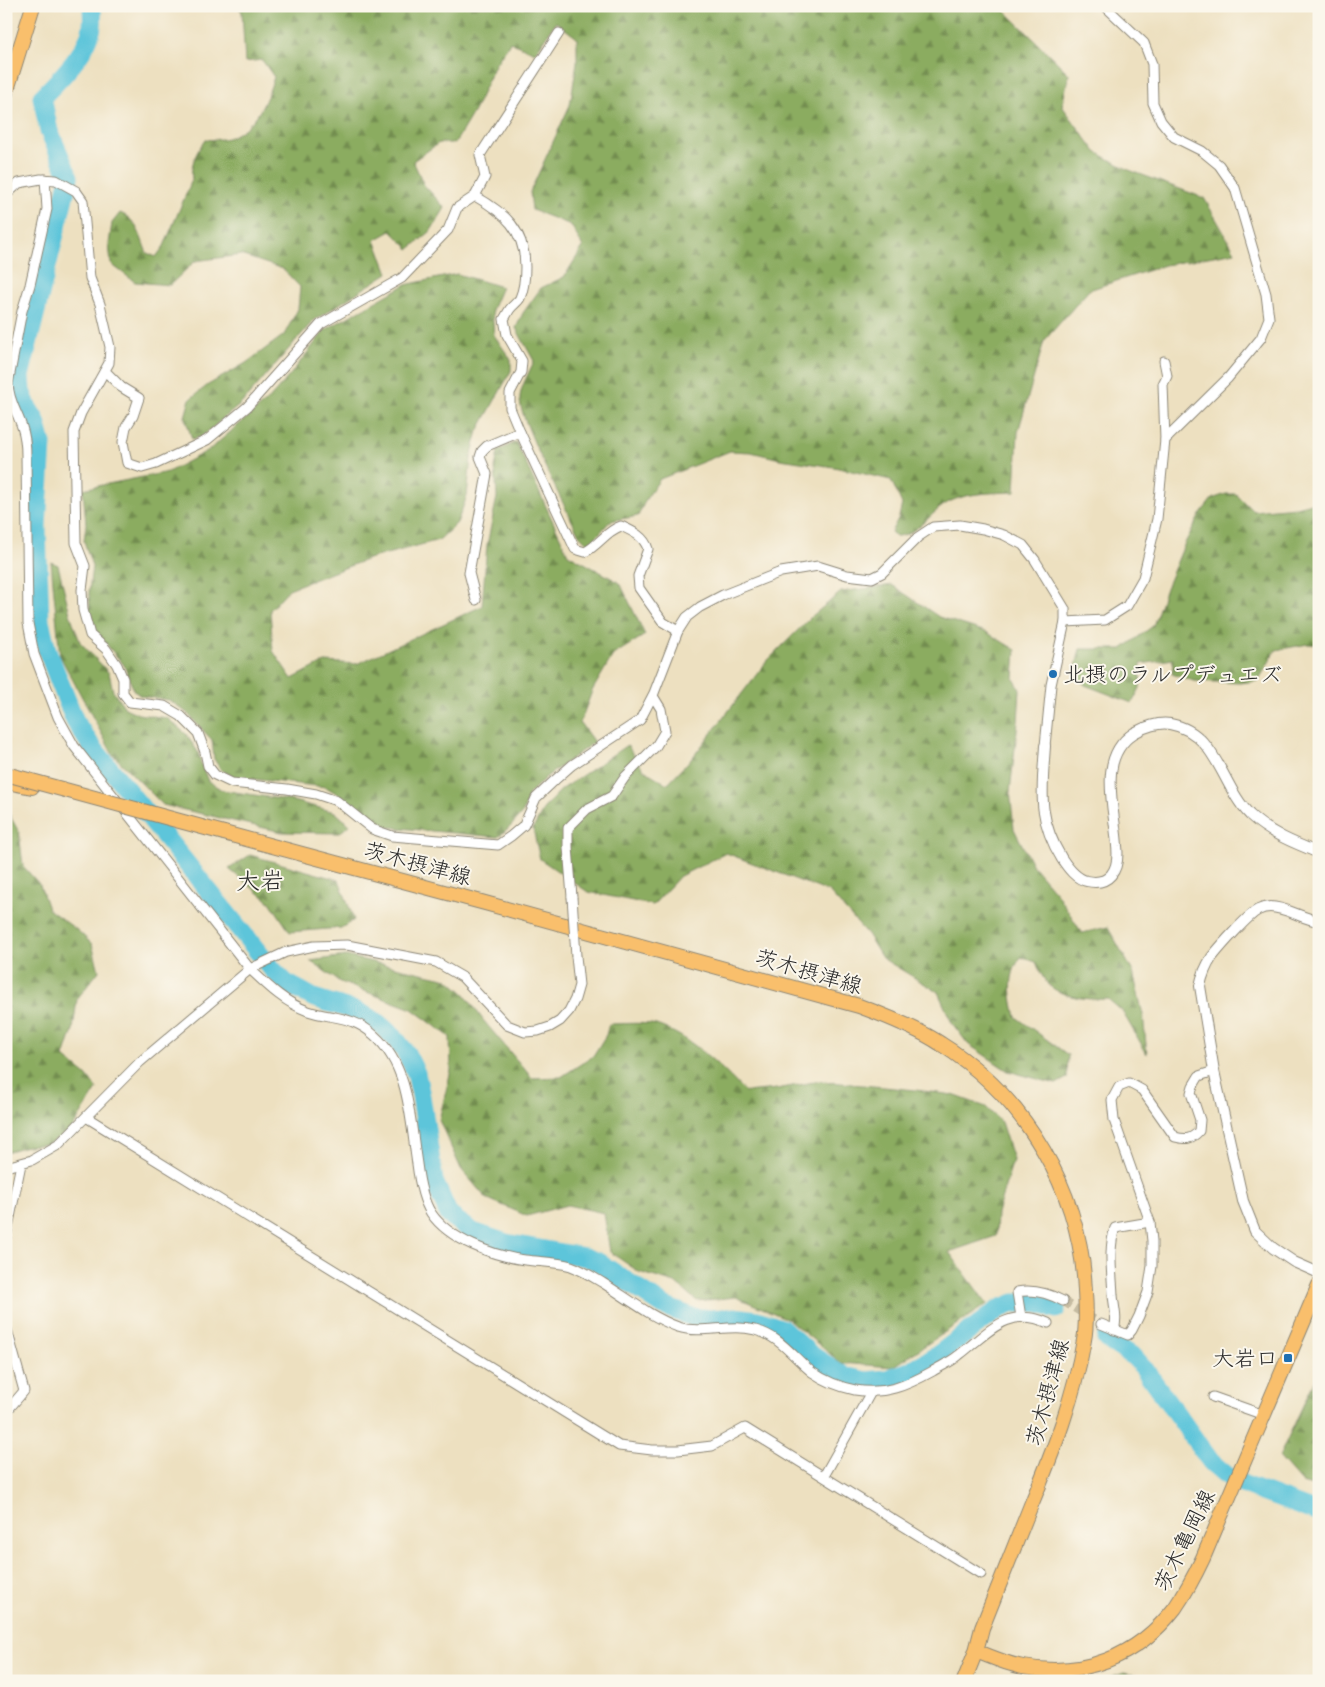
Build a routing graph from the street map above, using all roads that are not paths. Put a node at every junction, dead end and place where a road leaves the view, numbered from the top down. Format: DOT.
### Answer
graph roads {
  1 [pos="33,6"];
  2 [pos="1107,6"];
  3 [pos="559,33"];
  4 [pos="6,93"];
  5 [pos="45,179"];
  6 [pos="6,196"];
  7 [pos="475,196"];
  8 [pos="1164,361"];
  9 [pos="105,371"];
  10 [pos="520,432"];
  11 [pos="1165,440"];
  12 [pos="476,600"];
  13 [pos="1065,622"];
  14 [pos="678,631"];
  15 [pos="652,696"];
  16 [pos="1045,746"];
  17 [pos="6,774"];
  18 [pos="6,782"];
  19 [pos="80,793"];
  20 [pos="1319,853"];
  21 [pos="1319,921"];
  22 [pos="253,967"];
  23 [pos="1214,1071"];
  24 [pos="86,1117"];
  25 [pos="20,1164"];
  26 [pos="6,1166"];
  27 [pos="1150,1222"];
  28 [pos="6,1237"];
  29 [pos="1319,1273"];
  30 [pos="1319,1285"];
  31 [pos="1063,1301"];
  32 [pos="1020,1315"];
  33 [pos="1048,1323"];
  34 [pos="1101,1324"];
  35 [pos="6,1326"];
  36 [pos="1114,1330"];
  37 [pos="871,1392"];
  38 [pos="1213,1397"];
  39 [pos="6,1412"];
  40 [pos="1264,1415"];
  41 [pos="824,1476"];
  42 [pos="981,1574"];
  43 [pos="976,1652"];
  44 [pos="964,1681"];
  1 -- 4 [label="main road"];
  2 -- 11 [label="street"];
  3 -- 7 [label="street"];
  5 -- 6 [label="street"];
  5 -- 9 [label="street"];
  5 -- 22 [label="street"];
  7 -- 9 [label="street"];
  7 -- 10 [label="street"];
  8 -- 11 [label="street"];
  9 -- 15 [label="street"];
  10 -- 12 [label="street"];
  10 -- 14 [label="street"];
  11 -- 13 [label="street"];
  13 -- 14 [label="street"];
  13 -- 16 [label="street"];
  14 -- 15 [label="street"];
  15 -- 22 [label="street, bridge"];
  16 -- 20 [label="street"];
  17 -- 19 [label="main road, 茨木摂津線, bridge"];
  18 -- 19 [label="main road, bridge"];
  19 -- 43 [label="main road, 茨木摂津線, bridge"];
  21 -- 23 [label="street"];
  22 -- 24 [label="street"];
  22 -- 37 [label="street"];
  23 -- 27 [label="street"];
  23 -- 29 [label="street"];
  24 -- 25 [label="street"];
  24 -- 41 [label="street"];
  25 -- 26 [label="street"];
  25 -- 28 [label="street"];
  27 -- 36 [label="street"];
  27 -- 36 [label="street"];
  30 -- 40 [label="main road, 茨木亀岡線"];
  31 -- 32 [label="street"];
  32 -- 33 [label="street"];
  32 -- 37 [label="street"];
  34 -- 36 [label="street"];
  35 -- 39 [label="street"];
  37 -- 41 [label="street"];
  38 -- 40 [label="street"];
  40 -- 43 [label="main road, 茨木亀岡線"];
  41 -- 42 [label="street"];
  43 -- 44 [label="main road"];
}
